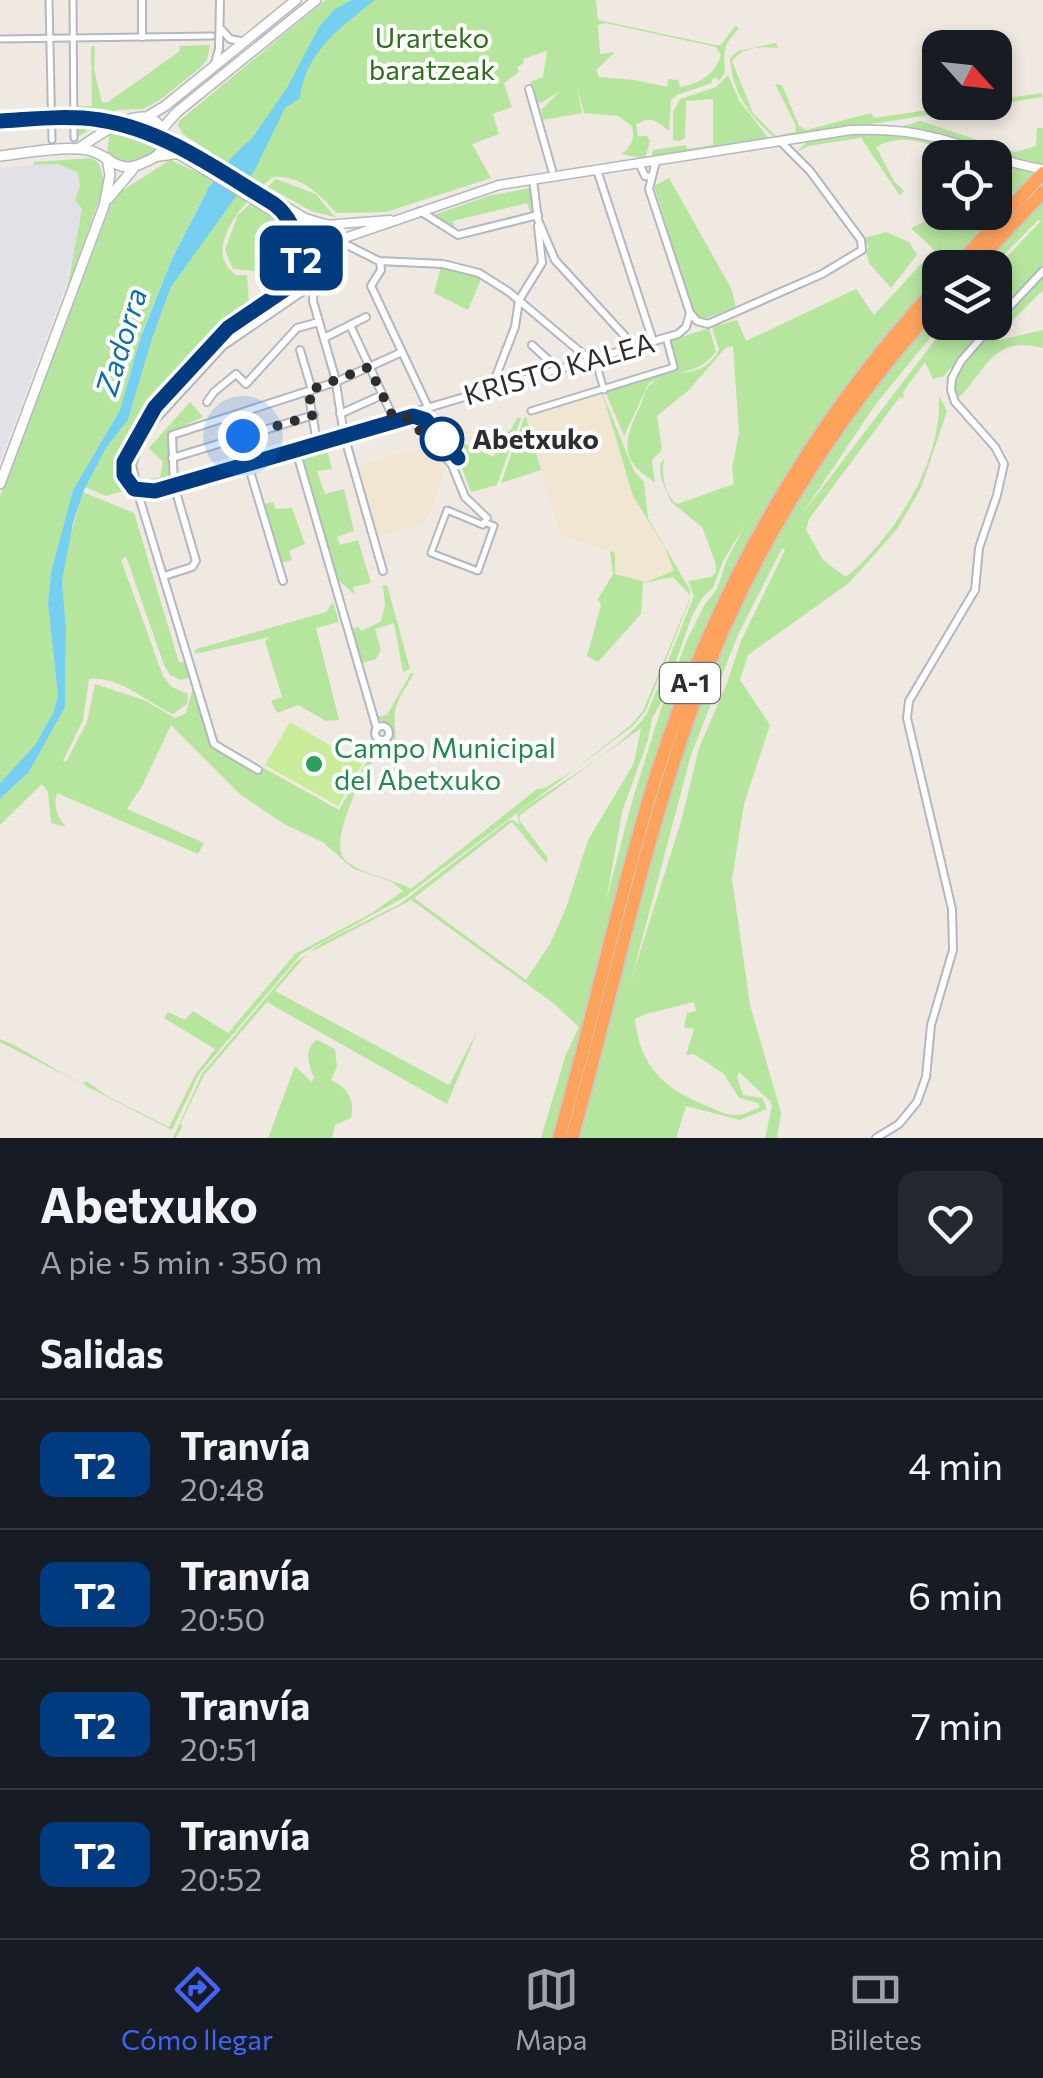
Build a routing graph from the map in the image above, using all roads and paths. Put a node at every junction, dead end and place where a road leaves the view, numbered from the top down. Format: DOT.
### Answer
graph roads {
  1 [pos="49,0"];
  2 [pos="73,0"];
  3 [pos="142,0"];
  4 [pos="220,0"];
  5 [pos="296,0"];
  6 [pos="316,0"];
  7 [pos="220,24"];
  8 [pos="212,36"];
  9 [pos="142,37"];
  10 [pos="50,39"];
  11 [pos="72,39"];
  12 [pos="0,40"];
  13 [pos="245,42"];
  14 [pos="212,69"];
  15 [pos="529,89"];
  16 [pos="144,118"];
  17 [pos="108,129"];
  18 [pos="162,130"];
  19 [pos="52,140"];
  20 [pos="780,141"];
  21 [pos="77,144"];
  22 [pos="0,156"];
  23 [pos="105,157"];
  24 [pos="156,157"];
  25 [pos="656,161"];
  26 [pos="639,163"];
  27 [pos="134,168"];
  28 [pos="552,170"];
  29 [pos="597,170"];
  30 [pos="1043,171"];
  31 [pos="650,177"];
  32 [pos="532,180"];
  33 [pos="1043,192"];
  34 [pos="104,206"];
  35 [pos="420,211"];
  36 [pos="538,217"];
  37 [pos="394,220"];
  38 [pos="323,225"];
  39 [pos="316,241"];
  40 [pos="336,242"];
  41 [pos="972,250"];
  42 [pos="989,250"];
  43 [pos="379,261"];
  44 [pos="1043,271"];
  45 [pos="315,285"];
  46 [pos="519,300"];
  47 [pos="1012,304"];
  48 [pos="922,305"];
  49 [pos="690,312"];
  50 [pos="366,318"];
  51 [pos="319,322"];
  52 [pos="922,322"];
  53 [pos="350,325"];
  54 [pos="324,338"];
  55 [pos="666,338"];
  56 [pos="980,340"];
  57 [pos="653,341"];
  58 [pos="532,345"];
  59 [pos="634,346"];
  60 [pos="300,350"];
  61 [pos="402,352"];
  62 [pos="593,359"];
  63 [pos="369,367"];
  64 [pos="558,369"];
  65 [pos="336,382"];
  66 [pos="491,388"];
  67 [pos="310,390"];
  68 [pos="604,390"];
  69 [pos="382,394"];
  70 [pos="207,402"];
  71 [pos="428,407"];
  72 [pos="531,411"];
  73 [pos="340,414"];
  74 [pos="314,415"];
  75 [pos="396,416"];
  76 [pos="418,426"];
  77 [pos="344,432"];
  78 [pos="316,436"];
  79 [pos="295,447"];
  80 [pos="172,458"];
  81 [pos="248,461"];
  82 [pos="3,467"];
  83 [pos="135,481"];
  84 [pos="174,482"];
  85 [pos="0,484"];
  86 [pos="152,489"];
  87 [pos="142,506"];
  88 [pos="487,518"];
  89 [pos="482,560"];
  90 [pos="383,571"];
  91 [pos="164,576"];
  92 [pos="283,582"];
  93 [pos="376,729"];
  94 [pos="258,770"];
  95 [pos="559,1138"];
  96 [pos="572,1138"];
  97 [pos="876,1138"];
  1 -- 10 [label="street"];
  2 -- 11 [label="street"];
  3 -- 9 [label="street"];
  4 -- 7 [label="street"];
  5 -- 13 [label="main road"];
  6 -- 18 [label="main road"];
  7 -- 13 [label="street"];
  7 -- 14 [label="street"];
  8 -- 9 [label="street"];
  9 -- 11 [label="street"];
  10 -- 11 [label="street"];
  10 -- 12 [label="street"];
  10 -- 19 [label="street"];
  11 -- 21 [label="street"];
  13 -- 14 [label="main road"];
  14 -- 16 [label="main road"];
  15 -- 28 [label="street"];
  16 -- 17 [label="main road"];
  16 -- 18 [label="main road"];
  17 -- 21 [label="main road"];
  17 -- 23 [label="main road"];
  18 -- 24 [label="main road"];
  18 -- 38 [label="street"];
  20 -- 25 [label="street"];
  20 -- 30 [label="street"];
  20 -- 49 [label="street"];
  21 -- 22 [label="main road"];
  21 -- 23 [label="main road"];
  23 -- 27 [label="main road"];
  23 -- 34 [label="main road"];
  24 -- 27 [label="main road"];
  24 -- 39 [label="street"];
  25 -- 26 [label="street"];
  25 -- 31 [label="street"];
  26 -- 29 [label="street"];
  26 -- 31 [label="street"];
  27 -- 34 [label="main road"];
  29 -- 32 [label="street"];
  29 -- 57 [label="street"];
  30 -- 41 [label="highway"];
  31 -- 49 [label="street"];
  32 -- 35 [label="street"];
  32 -- 36 [label="street"];
  33 -- 42 [label="highway"];
  34 -- 82 [label="main road"];
  35 -- 36 [label="street"];
  35 -- 37 [label="street"];
  36 -- 46 [label="street"];
  36 -- 59 [label="street"];
  37 -- 38 [label="street"];
  37 -- 40 [label="street"];
  38 -- 39 [label="street"];
  38 -- 40 [label="street"];
  39 -- 40 [label="street"];
  39 -- 45 [label="street"];
  40 -- 43 [label="street"];
  43 -- 46 [label="street"];
  43 -- 61 [label="street"];
  44 -- 47 [label="street"];
  45 -- 51 [label="street"];
  45 -- 83 [label="street"];
  46 -- 62 [label="street"];
  46 -- 66 [label="street"];
  48 -- 95 [label="highway, A-1"];
  49 -- 55 [label="street, KRISTO KALEA"];
  50 -- 53 [label="street"];
  51 -- 54 [label="street"];
  51 -- 70 [label="street"];
  52 -- 96 [label="highway, A-1"];
  53 -- 54 [label="street"];
  53 -- 63 [label="street"];
  54 -- 65 [label="street"];
  55 -- 57 [label="street, KRISTO KALEA"];
  55 -- 68 [label="street"];
  56 -- 97 [label="street"];
  57 -- 59 [label="street, KRISTO KALEA"];
  58 -- 64 [label="street"];
  59 -- 62 [label="street, KRISTO KALEA"];
  60 -- 67 [label="street"];
  61 -- 63 [label="street"];
  61 -- 71 [label="street"];
  62 -- 64 [label="street, KRISTO KALEA"];
  62 -- 68 [label="street"];
  63 -- 65 [label="street"];
  63 -- 69 [label="street"];
  64 -- 66 [label="street, KRISTO KALEA"];
  65 -- 67 [label="street"];
  65 -- 73 [label="street"];
  66 -- 71 [label="street, KRISTO KALEA"];
  67 -- 74 [label="street"];
  67 -- 80 [label="street"];
  68 -- 72 [label="street"];
  69 -- 73 [label="street"];
  69 -- 75 [label="street"];
  71 -- 75 [label="street, KRISTO KALEA"];
  71 -- 76 [label="street"];
  73 -- 77 [label="street"];
  74 -- 78 [label="street"];
  74 -- 80 [label="street"];
  75 -- 76 [label="street"];
  75 -- 77 [label="street, KRISTO KALEA"];
  76 -- 88 [label="street"];
  77 -- 79 [label="street, KRISTO KALEA"];
  77 -- 90 [label="street"];
  79 -- 81 [label="street, KRISTO KALEA"];
  79 -- 93 [label="street"];
  80 -- 84 [label="street"];
  81 -- 84 [label="street, KRISTO KALEA"];
  81 -- 92 [label="street"];
  82 -- 85 [label="main road"];
  83 -- 86 [label="street"];
  83 -- 87 [label="street"];
  84 -- 86 [label="street, KRISTO KALEA"];
  84 -- 91 [label="street"];
  86 -- 87 [label="street"];
  87 -- 91 [label="street"];
  89 -- 89 [label="street"];
  91 -- 94 [label="street"];
}
